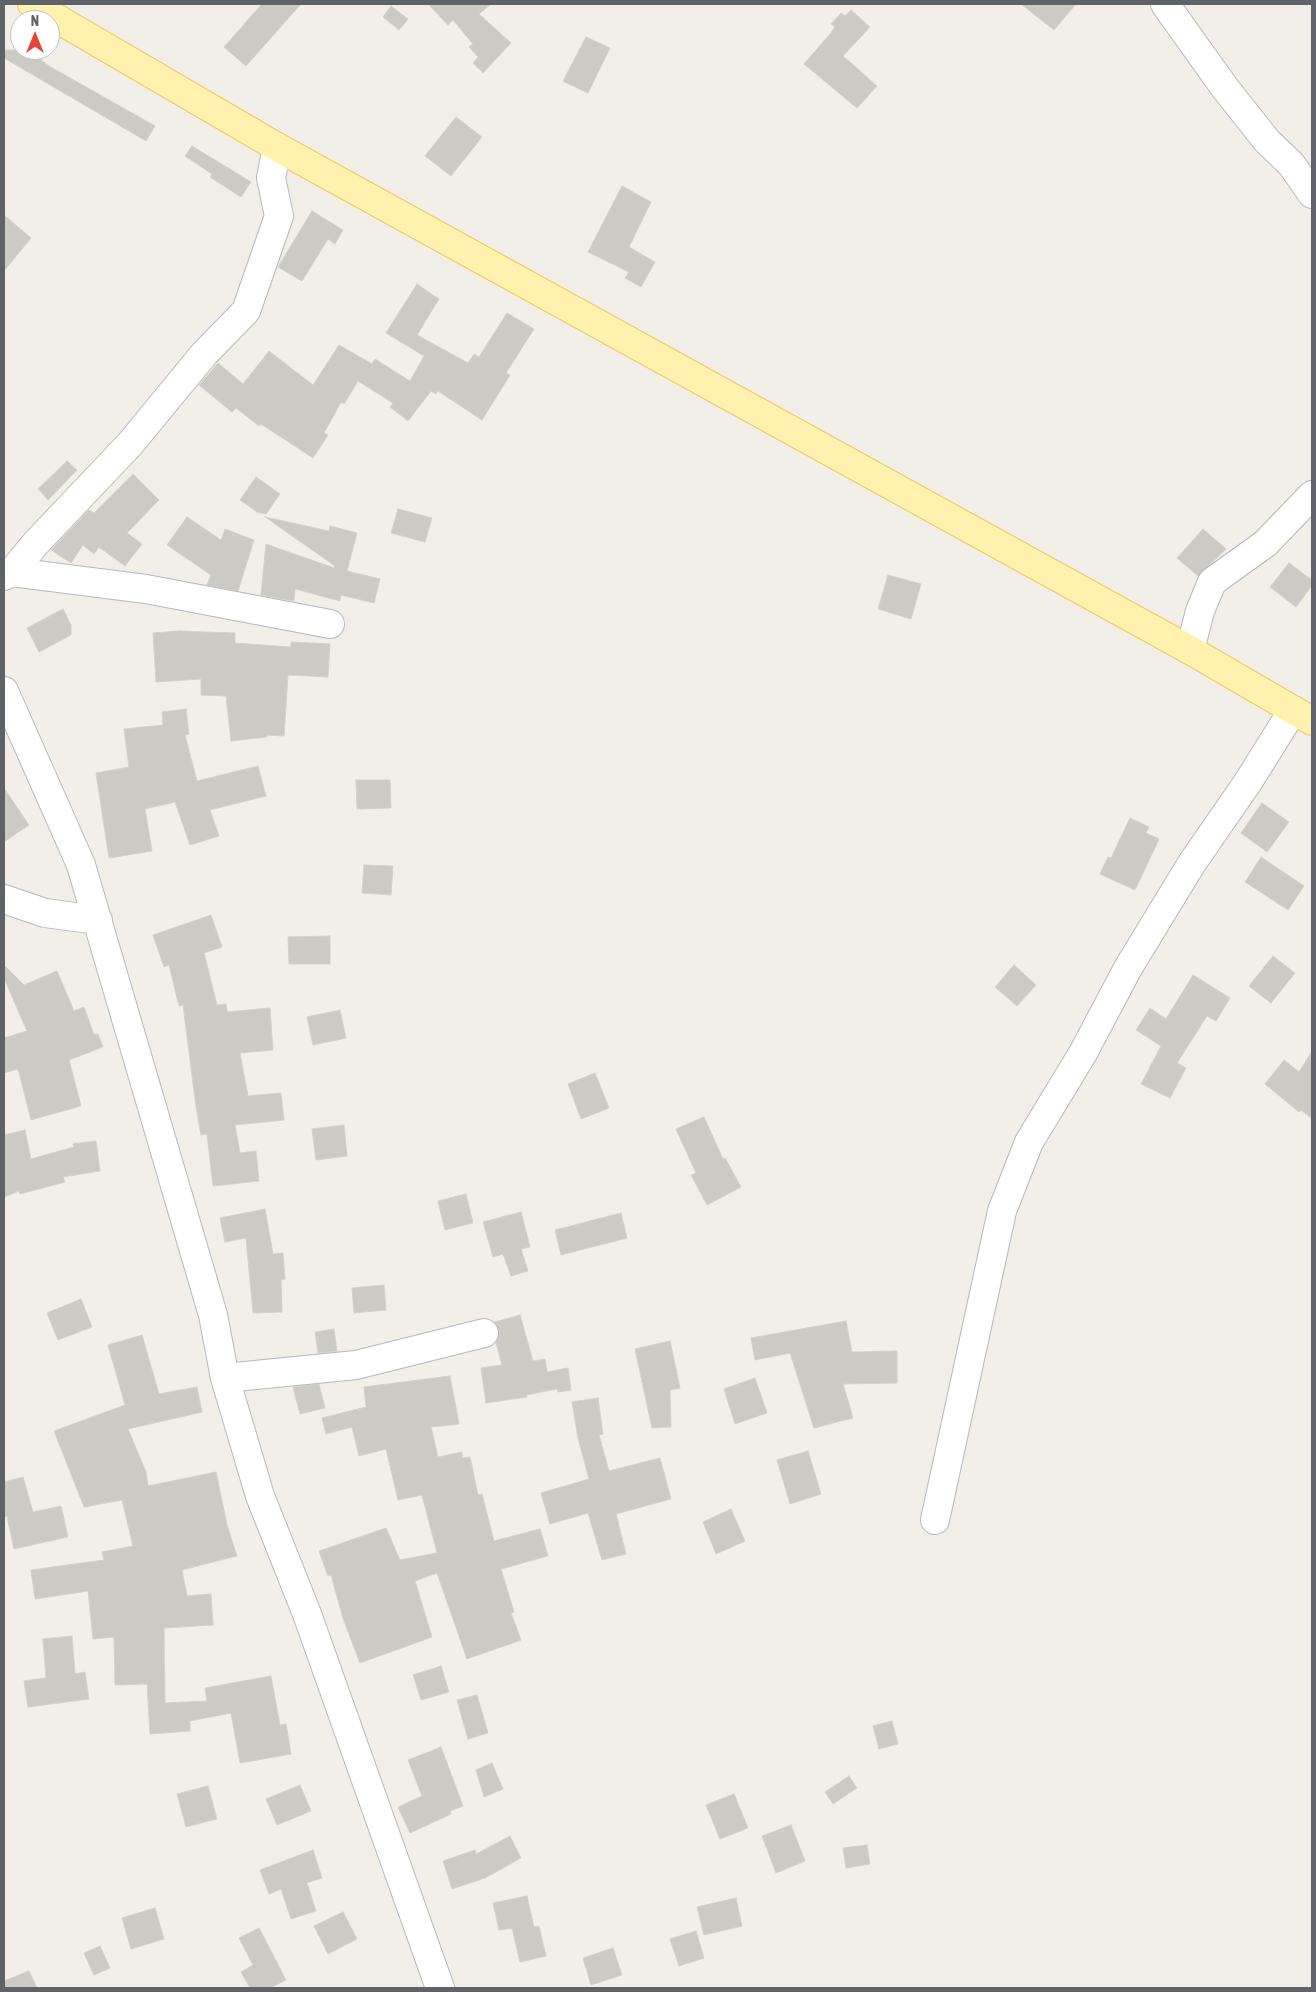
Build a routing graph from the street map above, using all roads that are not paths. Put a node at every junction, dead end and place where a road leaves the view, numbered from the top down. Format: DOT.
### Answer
graph roads {
  1 [pos="32,4"];
  2 [pos="1165,4"];
  3 [pos="277,147"];
  4 [pos="1312,194"];
  5 [pos="1312,495"];
  6 [pos="8,574"];
  7 [pos="330,624"];
  8 [pos="1190,650"];
  9 [pos="4,691"];
  10 [pos="1303,715"];
  11 [pos="4,899"];
  12 [pos="98,920"];
  13 [pos="484,1333"];
  14 [pos="225,1378"];
  15 [pos="935,1520"];
  16 [pos="440,1988"];
  1 -- 3 [label="main road"];
  2 -- 4 [label="street"];
  3 -- 6 [label="street"];
  3 -- 8 [label="main road"];
  5 -- 8 [label="street"];
  6 -- 7 [label="street"];
  8 -- 10 [label="main road"];
  9 -- 12 [label="street"];
  10 -- 15 [label="street"];
  11 -- 12 [label="street"];
  12 -- 14 [label="street"];
  13 -- 14 [label="street"];
  14 -- 16 [label="street"];
}
